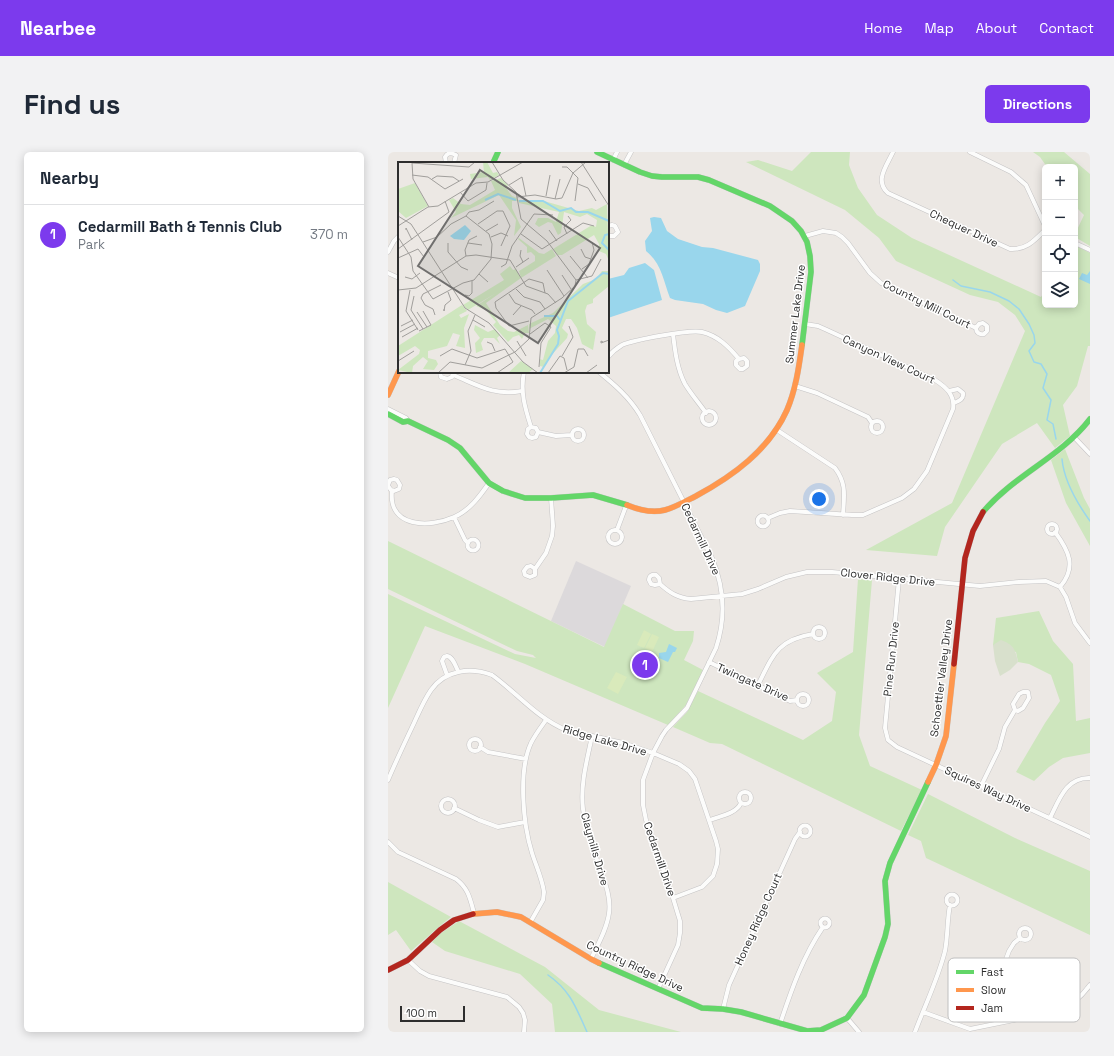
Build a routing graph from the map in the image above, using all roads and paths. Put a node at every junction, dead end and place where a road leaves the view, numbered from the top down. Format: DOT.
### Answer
graph roads {
  1 [pos="498,152"];
  2 [pos="597,152"];
  3 [pos="617,152"];
  4 [pos="631,152"];
  5 [pos="893,152"];
  6 [pos="970,152"];
  7 [pos="457,154"];
  8 [pos="613,160"];
  9 [pos="446,162"];
  10 [pos="493,162"];
  11 [pos="624,165"];
  12 [pos="1042,220"];
  13 [pos="609,226"];
  14 [pos="1042,233"];
  15 [pos="609,236"];
  16 [pos="805,236"];
  17 [pos="398,237"];
  18 [pos="1078,244"];
  19 [pos="1090,250"];
  20 [pos="388,252"];
  21 [pos="388,273"];
  22 [pos="398,278"];
  23 [pos="805,324"];
  24 [pos="976,328"];
  25 [pos="673,334"];
  26 [pos="609,356"];
  27 [pos="739,358"];
  28 [pos="398,373"];
  29 [pos="440,373"];
  30 [pos="453,373"];
  31 [pos="524,373"];
  32 [pos="600,373"];
  33 [pos="795,386"];
  34 [pos="522,391"];
  35 [pos="949,391"];
  36 [pos="388,395"];
  37 [pos="954,404"];
  38 [pos="388,408"];
  39 [pos="706,413"];
  40 [pos="388,414"];
  41 [pos="1090,419"];
  42 [pos="408,421"];
  43 [pos="872,423"];
  44 [pos="531,427"];
  45 [pos="777,430"];
  46 [pos="538,432"];
  47 [pos="571,435"];
  48 [pos="1074,437"];
  49 [pos="1090,454"];
  50 [pos="489,483"];
  51 [pos="388,485"];
  52 [pos="392,491"];
  53 [pos="551,498"];
  54 [pos="683,501"];
  55 [pos="626,506"];
  56 [pos="843,515"];
  57 [pos="454,517"];
  58 [pos="768,518"];
  59 [pos="617,530"];
  60 [pos="1055,532"];
  61 [pos="468,543"];
  62 [pos="535,569"];
  63 [pos="899,579"];
  64 [pos="660,584"];
  65 [pos="962,585"];
  66 [pos="1060,587"];
  67 [pos="722,597"];
  68 [pos="813,634"];
  69 [pos="1090,643"];
  70 [pos="709,662"];
  71 [pos="458,671"];
  72 [pos="449,675"];
  73 [pos="758,685"];
  74 [pos="797,700"];
  75 [pos="1015,710"];
  76 [pos="546,720"];
  77 [pos="592,736"];
  78 [pos="888,740"];
  79 [pos="480,747"];
  80 [pos="653,753"];
  81 [pos="526,759"];
  82 [pos="936,765"];
  83 [pos="1090,778"];
  84 [pos="388,780"];
  85 [pos="981,786"];
  86 [pos="741,803"];
  87 [pos="454,808"];
  88 [pos="1050,818"];
  89 [pos="710,820"];
  90 [pos="525,822"];
  91 [pos="800,832"];
  92 [pos="1090,837"];
  93 [pos="388,842"];
  94 [pos="673,898"];
  95 [pos="950,905"];
  96 [pos="474,912"];
  97 [pos="531,921"];
  98 [pos="823,927"];
  99 [pos="1020,938"];
  100 [pos="1006,958"];
  101 [pos="591,959"];
  102 [pos="408,960"];
  103 [pos="388,970"];
  104 [pos="1090,985"];
  105 [pos="658,989"];
  106 [pos="1080,997"];
  107 [pos="723,1009"];
  108 [pos="923,1012"];
  109 [pos="847,1018"];
  110 [pos="948,1021"];
  111 [pos="952,1022"];
  112 [pos="1002,1022"];
  113 [pos="780,1024"];
  114 [pos="524,1032"];
  115 [pos="859,1032"];
  116 [pos="915,1032"];
  1 -- 10 [label="street"];
  2 -- 8 [label="street, Summer Lake Drive"];
  3 -- 8 [label="street"];
  4 -- 11 [label="street"];
  5 -- 14 [label="street, Chequer Drive"];
  6 -- 12 [label="street"];
  7 -- 9 [label="street"];
  8 -- 11 [label="street, Summer Lake Drive"];
  11 -- 16 [label="street, Summer Lake Drive"];
  13 -- 15 [label="street"];
  16 -- 23 [label="street, Summer Lake Drive"];
  16 -- 24 [label="street, Country Mill Court"];
  17 -- 20 [label="street"];
  18 -- 19 [label="street"];
  21 -- 22 [label="street"];
  23 -- 33 [label="street, Summer Lake Drive"];
  23 -- 35 [label="street, Canyon View Court"];
  25 -- 26 [label="street"];
  25 -- 27 [label="street"];
  25 -- 39 [label="street"];
  28 -- 36 [label="street"];
  29 -- 30 [label="street"];
  30 -- 34 [label="street"];
  31 -- 34 [label="street"];
  32 -- 54 [label="street, Cedarmill Drive"];
  33 -- 43 [label="street"];
  33 -- 45 [label="street, Summer Lake Drive"];
  34 -- 44 [label="street"];
  35 -- 37 [label="street"];
  35 -- 37 [label="street, Canyon View Court"];
  37 -- 56 [label="street"];
  38 -- 42 [label="street"];
  40 -- 42 [label="street"];
  41 -- 48 [label="street, Schoettler Valley Drive"];
  42 -- 50 [label="street"];
  44 -- 46 [label="street"];
  44 -- 46 [label="street"];
  45 -- 54 [label="street, Summer Lake Drive"];
  45 -- 56 [label="street"];
  46 -- 47 [label="street"];
  48 -- 49 [label="street"];
  48 -- 65 [label="street, Schoettler Valley Drive"];
  50 -- 53 [label="street, Summer Lake Drive"];
  50 -- 57 [label="street"];
  51 -- 52 [label="street"];
  51 -- 52 [label="street"];
  52 -- 57 [label="street"];
  53 -- 55 [label="street, Summer Lake Drive"];
  53 -- 62 [label="street"];
  54 -- 55 [label="street, Summer Lake Drive"];
  54 -- 67 [label="street, Cedarmill Drive"];
  55 -- 59 [label="street"];
  56 -- 58 [label="street"];
  57 -- 61 [label="street"];
  60 -- 66 [label="street"];
  63 -- 65 [label="street, Clover Ridge Drive"];
  63 -- 67 [label="street, Clover Ridge Drive"];
  63 -- 78 [label="street, Pine Run Drive"];
  64 -- 67 [label="street, Clover Ridge Drive"];
  65 -- 66 [label="street, Clover Ridge Drive"];
  65 -- 82 [label="street, Schoettler Valley Drive"];
  66 -- 69 [label="street"];
  67 -- 70 [label="street, Cedarmill Drive"];
  68 -- 73 [label="street"];
  70 -- 73 [label="street, Twingate Drive"];
  70 -- 80 [label="street, Cedarmill Drive"];
  71 -- 72 [label="street, Ridge Lake Drive"];
  71 -- 72 [label="street"];
  71 -- 76 [label="street, Ridge Lake Drive"];
  72 -- 84 [label="street"];
  73 -- 74 [label="street, Twingate Drive"];
  75 -- 75 [label="street"];
  75 -- 85 [label="street"];
  76 -- 77 [label="street, Ridge Lake Drive"];
  76 -- 81 [label="street"];
  77 -- 80 [label="street, Ridge Lake Drive"];
  77 -- 101 [label="street, Claymills Drive"];
  78 -- 82 [label="street, Squires Way Drive"];
  79 -- 81 [label="street"];
  80 -- 89 [label="street, Ridge Lake Drive"];
  80 -- 94 [label="street, Cedarmill Drive"];
  81 -- 90 [label="street"];
  82 -- 85 [label="street, Squires Way Drive"];
  82 -- 109 [label="street, Schoettler Valley Drive"];
  83 -- 88 [label="street"];
  85 -- 88 [label="street, Squires Way Drive"];
  86 -- 89 [label="street"];
  87 -- 90 [label="street"];
  88 -- 92 [label="street, Squires Way Drive"];
  89 -- 94 [label="street, Ridge Lake Drive"];
  90 -- 97 [label="street"];
  91 -- 107 [label="street, Honey Ridge Court"];
  93 -- 96 [label="street"];
  94 -- 105 [label="street, Cedarmill Drive"];
  95 -- 108 [label="street"];
  96 -- 97 [label="street, Country Ridge Drive"];
  96 -- 102 [label="street, Country Ridge Drive"];
  97 -- 101 [label="street, Country Ridge Drive"];
  98 -- 113 [label="street"];
  99 -- 100 [label="street"];
  101 -- 105 [label="street, Country Ridge Drive"];
  102 -- 103 [label="street, Country Ridge Drive"];
  102 -- 114 [label="street"];
  104 -- 106 [label="street"];
  105 -- 107 [label="street, Country Ridge Drive"];
  107 -- 113 [label="street, Country Ridge Drive"];
  108 -- 110 [label="street"];
  108 -- 116 [label="street"];
  109 -- 113 [label="street, Country Ridge Drive"];
  109 -- 115 [label="street"];
  111 -- 112 [label="street"];
}
